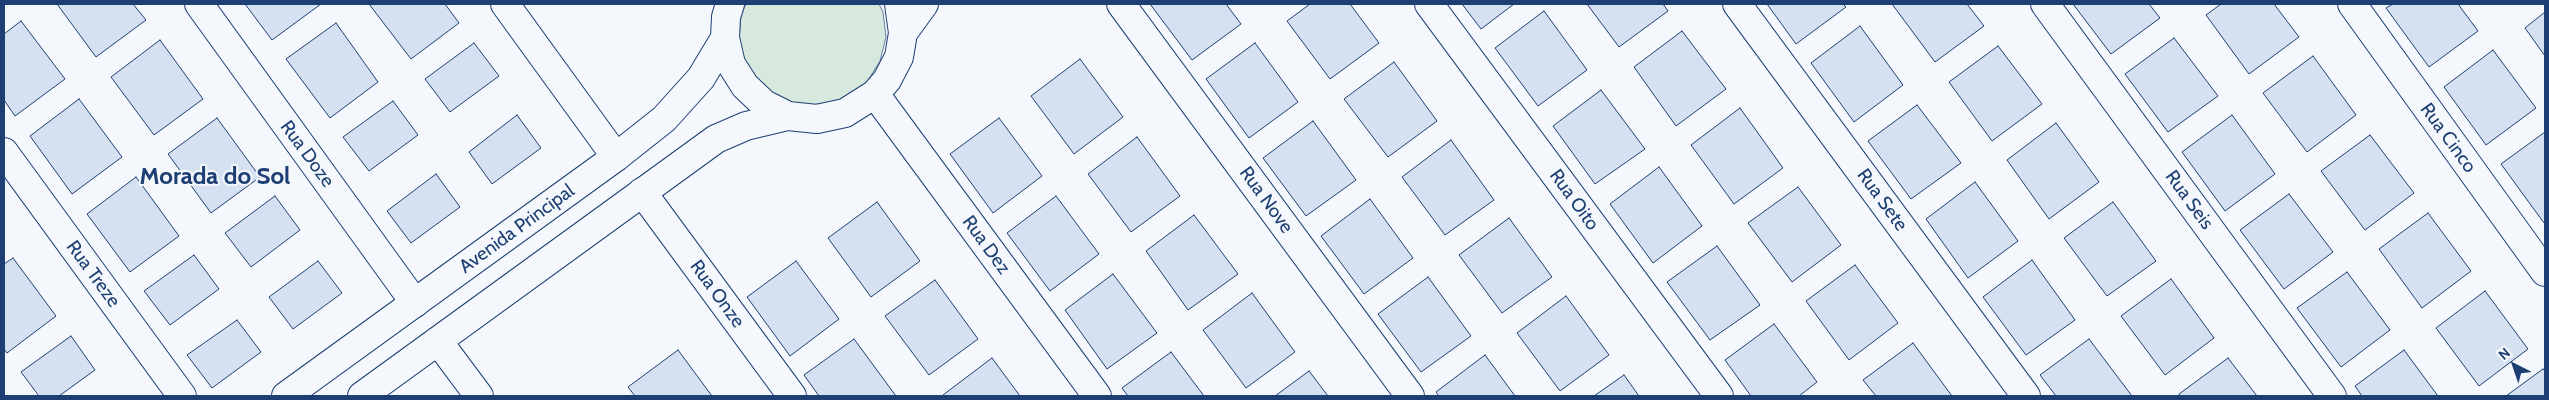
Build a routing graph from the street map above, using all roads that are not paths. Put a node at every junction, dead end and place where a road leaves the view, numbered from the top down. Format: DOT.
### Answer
graph roads {
  1 [pos="199,4"];
  2 [pos="505,4"];
  3 [pos="730,4"];
  4 [pos="899,4"];
  5 [pos="924,4"];
  6 [pos="1121,4"];
  7 [pos="1429,4"];
  8 [pos="1737,4"];
  9 [pos="2045,4"];
  10 [pos="2352,4"];
  11 [pos="903,33"];
  12 [pos="725,38"];
  13 [pos="876,94"];
  14 [pos="788,116"];
  15 [pos="4,152"];
  16 [pos="616,157"];
  17 [pos="642,192"];
  18 [pos="2545,272"];
  19 [pos="415,303"];
  20 [pos="438,341"];
  21 [pos="182,396"];
  22 [pos="286,396"];
  23 [pos="362,396"];
  24 [pos="479,396"];
  25 [pos="792,396"];
  26 [pos="1097,396"];
  27 [pos="1410,396"];
  28 [pos="1719,396"];
  29 [pos="2026,396"];
  30 [pos="2332,396"];
  1 -- 19 [label="street, Rua Doze"];
  2 -- 16 [label="street"];
  3 -- 12 [label="street, Avenida Principal"];
  4 -- 11 [label="street, Avenida Principal"];
  5 -- 11 [label="street"];
  6 -- 27 [label="street, Rua Nove"];
  7 -- 28 [label="street, Rua Oito"];
  8 -- 29 [label="street, Rua Sete"];
  9 -- 30 [label="street, Rua Seis"];
  10 -- 18 [label="street, Rua Cinco"];
  11 -- 13 [label="street, Avenida Principal"];
  12 -- 14 [label="street, Avenida Principal"];
  12 -- 16 [label="street, Avenida Principal"];
  13 -- 14 [label="street, Avenida Principal"];
  13 -- 26 [label="street, Rua Dez"];
  14 -- 17 [label="street, Avenida Principal"];
  15 -- 21 [label="street, Rua Treze"];
  16 -- 19 [label="street, Avenida Principal"];
  17 -- 20 [label="street, Avenida Principal"];
  17 -- 25 [label="street, Rua Onze"];
  19 -- 22 [label="street, Avenida Principal"];
  20 -- 23 [label="street, Avenida Principal"];
  20 -- 24 [label="street"];
}
